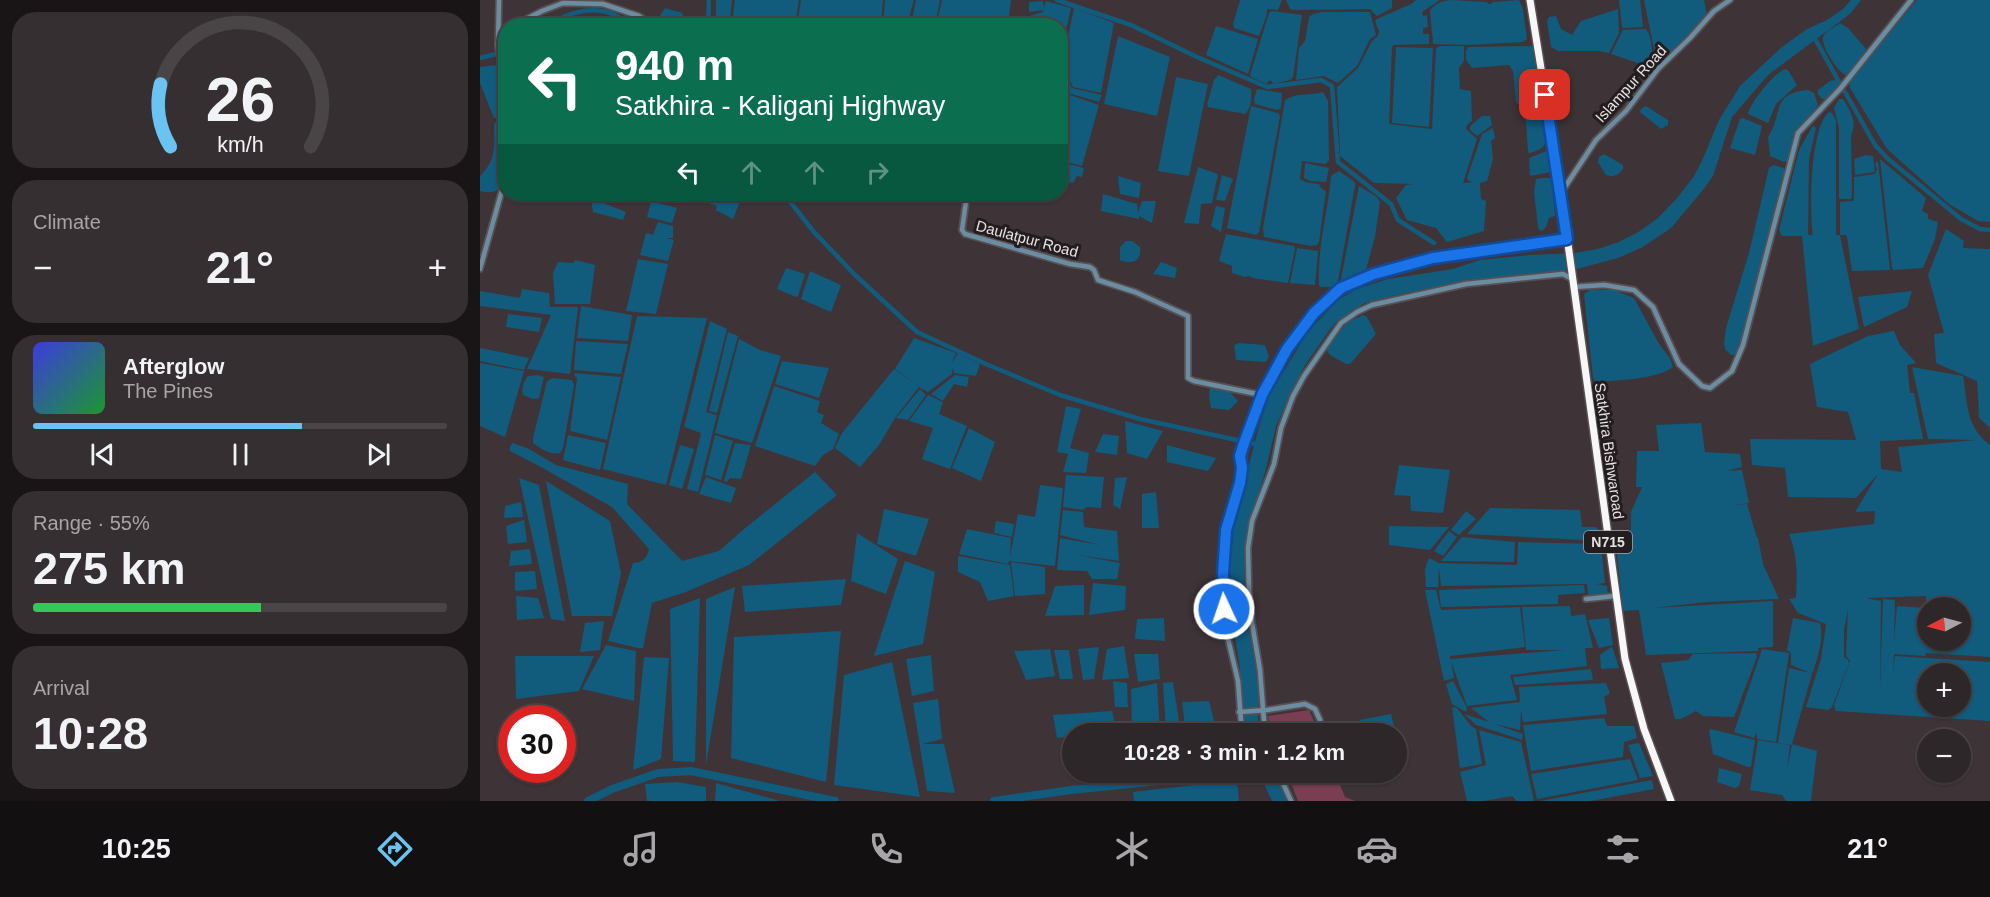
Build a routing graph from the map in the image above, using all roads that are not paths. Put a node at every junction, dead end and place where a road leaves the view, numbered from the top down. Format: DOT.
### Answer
graph roads {
  1 [pos="499,0"];
  2 [pos="1530,0"];
  3 [pos="1730,0"];
  4 [pos="1911,0"];
  5 [pos="498,18"];
  6 [pos="527,18"];
  7 [pos="642,18"];
  8 [pos="1561,193"];
  9 [pos="499,201"];
  10 [pos="966,201"];
  11 [pos="1567,242"];
  12 [pos="480,269"];
  13 [pos="1572,280"];
  14 [pos="1262,395"];
  15 [pos="1615,596"];
  16 [pos="1586,599"];
  17 [pos="1240,711"];
  18 [pos="1262,711"];
  19 [pos="1320,720"];
  20 [pos="1241,723"];
  21 [pos="1264,723"];
  22 [pos="1283,783"];
  23 [pos="1291,801"];
  24 [pos="1671,801"];
  1 -- 5 [label="street"];
  2 -- 8 [label="highway"];
  3 -- 8 [label="street, Islampur Road"];
  4 -- 13 [label="street"];
  6 -- 7 [label="street"];
  8 -- 11 [label="highway"];
  9 -- 12 [label="street"];
  10 -- 14 [label="street, Daulatpur Road"];
  11 -- 13 [label="highway, N715"];
  11 -- 14 [label="street"];
  13 -- 15 [label="highway, Satkhira Bishwaroad / N715"];
  13 -- 18 [label="street"];
  14 -- 17 [label="street"];
  15 -- 16 [label="street"];
  15 -- 24 [label="highway, Satkhira Bishwaroad / N715"];
  17 -- 18 [label="street"];
  17 -- 20 [label="street"];
  18 -- 19 [label="street"];
  18 -- 21 [label="street"];
  22 -- 23 [label="street"];
}
